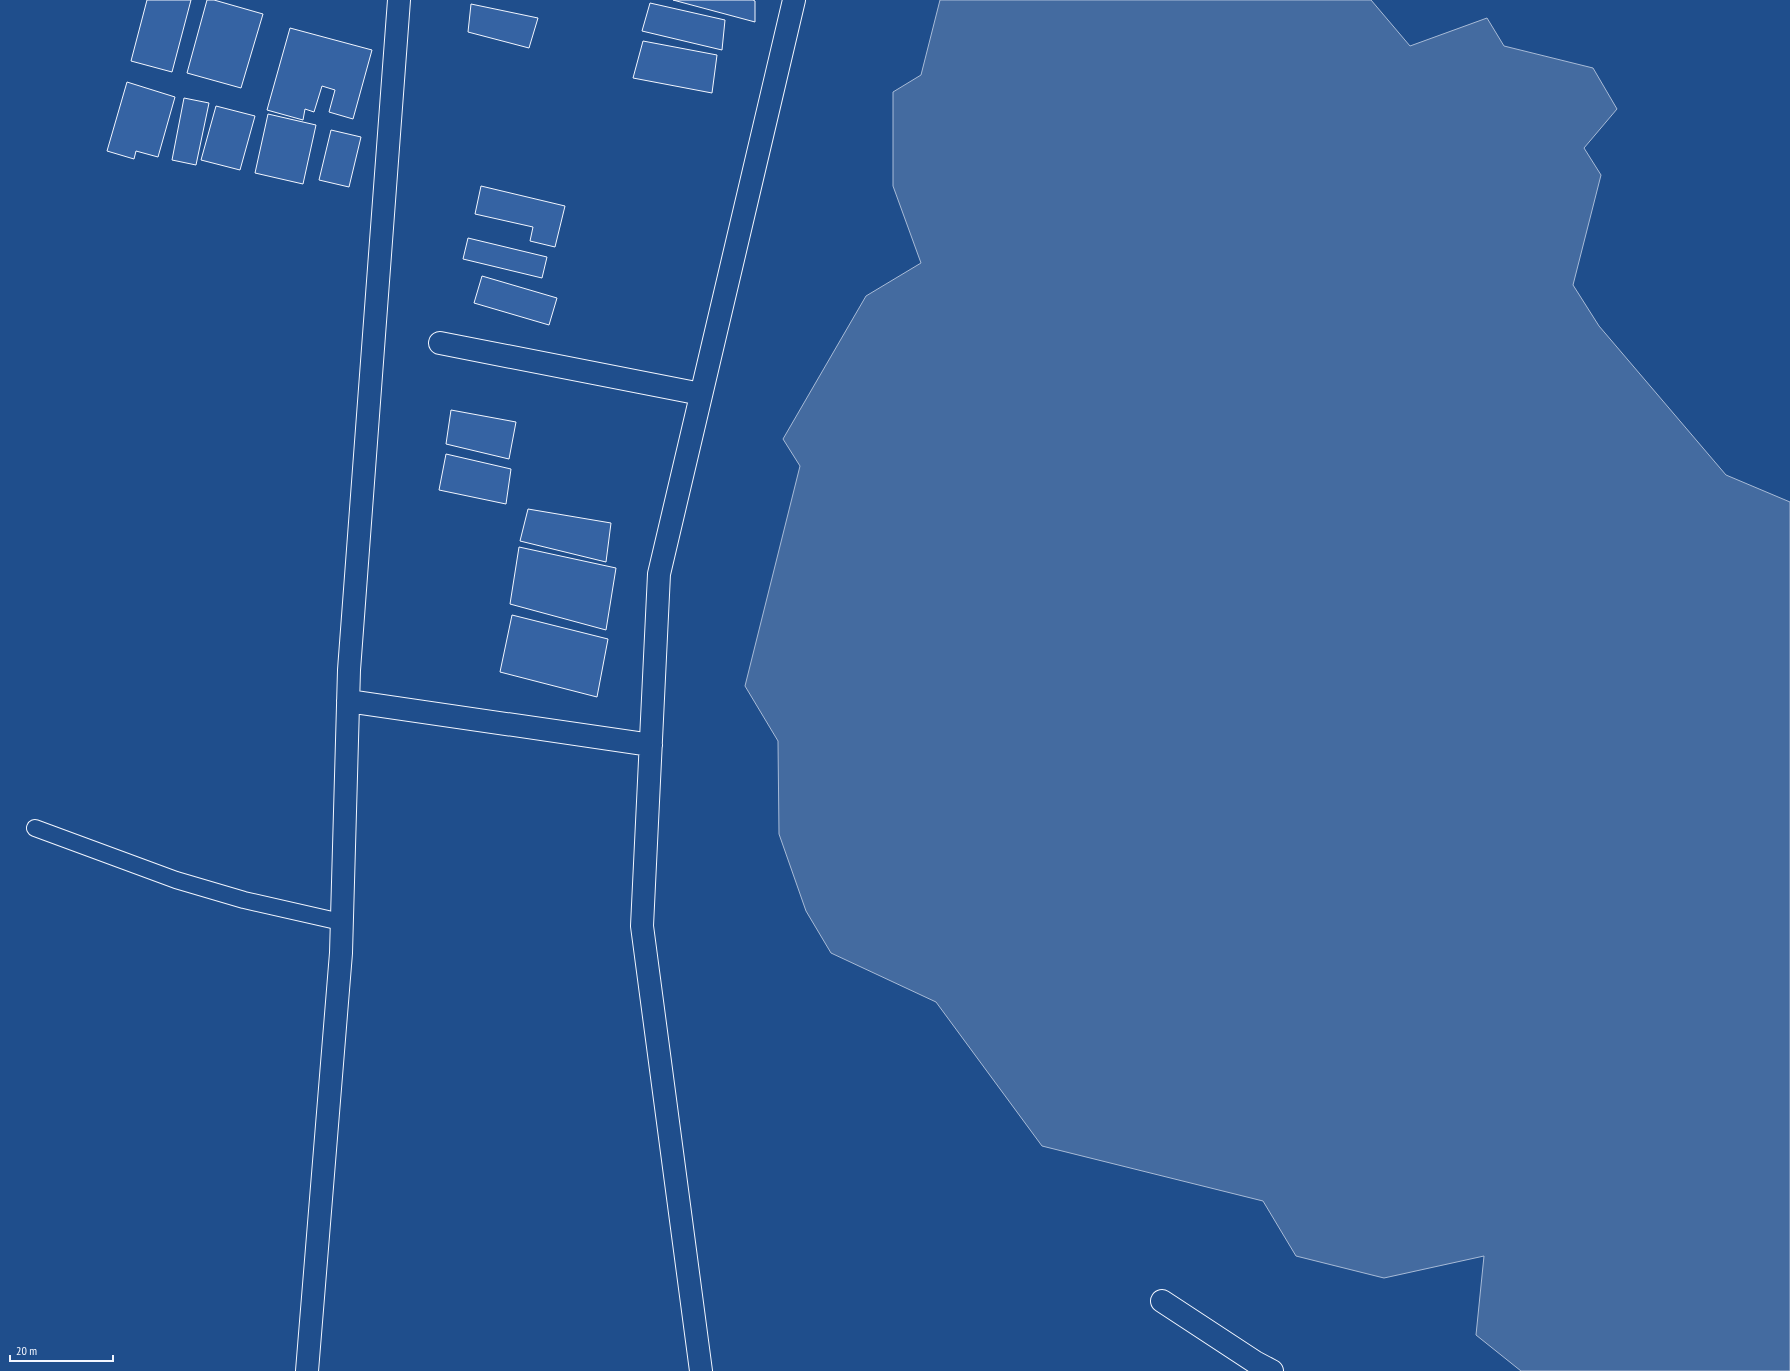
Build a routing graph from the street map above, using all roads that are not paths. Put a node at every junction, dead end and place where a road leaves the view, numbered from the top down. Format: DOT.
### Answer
graph roads {
  1 [pos="399,0"];
  2 [pos="794,0"];
  3 [pos="440,343"];
  4 [pos="701,394"];
  5 [pos="348,700"];
  6 [pos="651,745"];
  7 [pos="35,828"];
  8 [pos="341,922"];
  9 [pos="1162,1301"];
  10 [pos="307,1371"];
  11 [pos="701,1371"];
  12 [pos="1272,1371"];
  1 -- 5 [label="street"];
  2 -- 4 [label="street"];
  3 -- 4 [label="street"];
  4 -- 6 [label="street"];
  5 -- 6 [label="street"];
  5 -- 8 [label="street"];
  6 -- 11 [label="street"];
  7 -- 8 [label="lane"];
  8 -- 10 [label="street"];
  9 -- 12 [label="street"];
}
